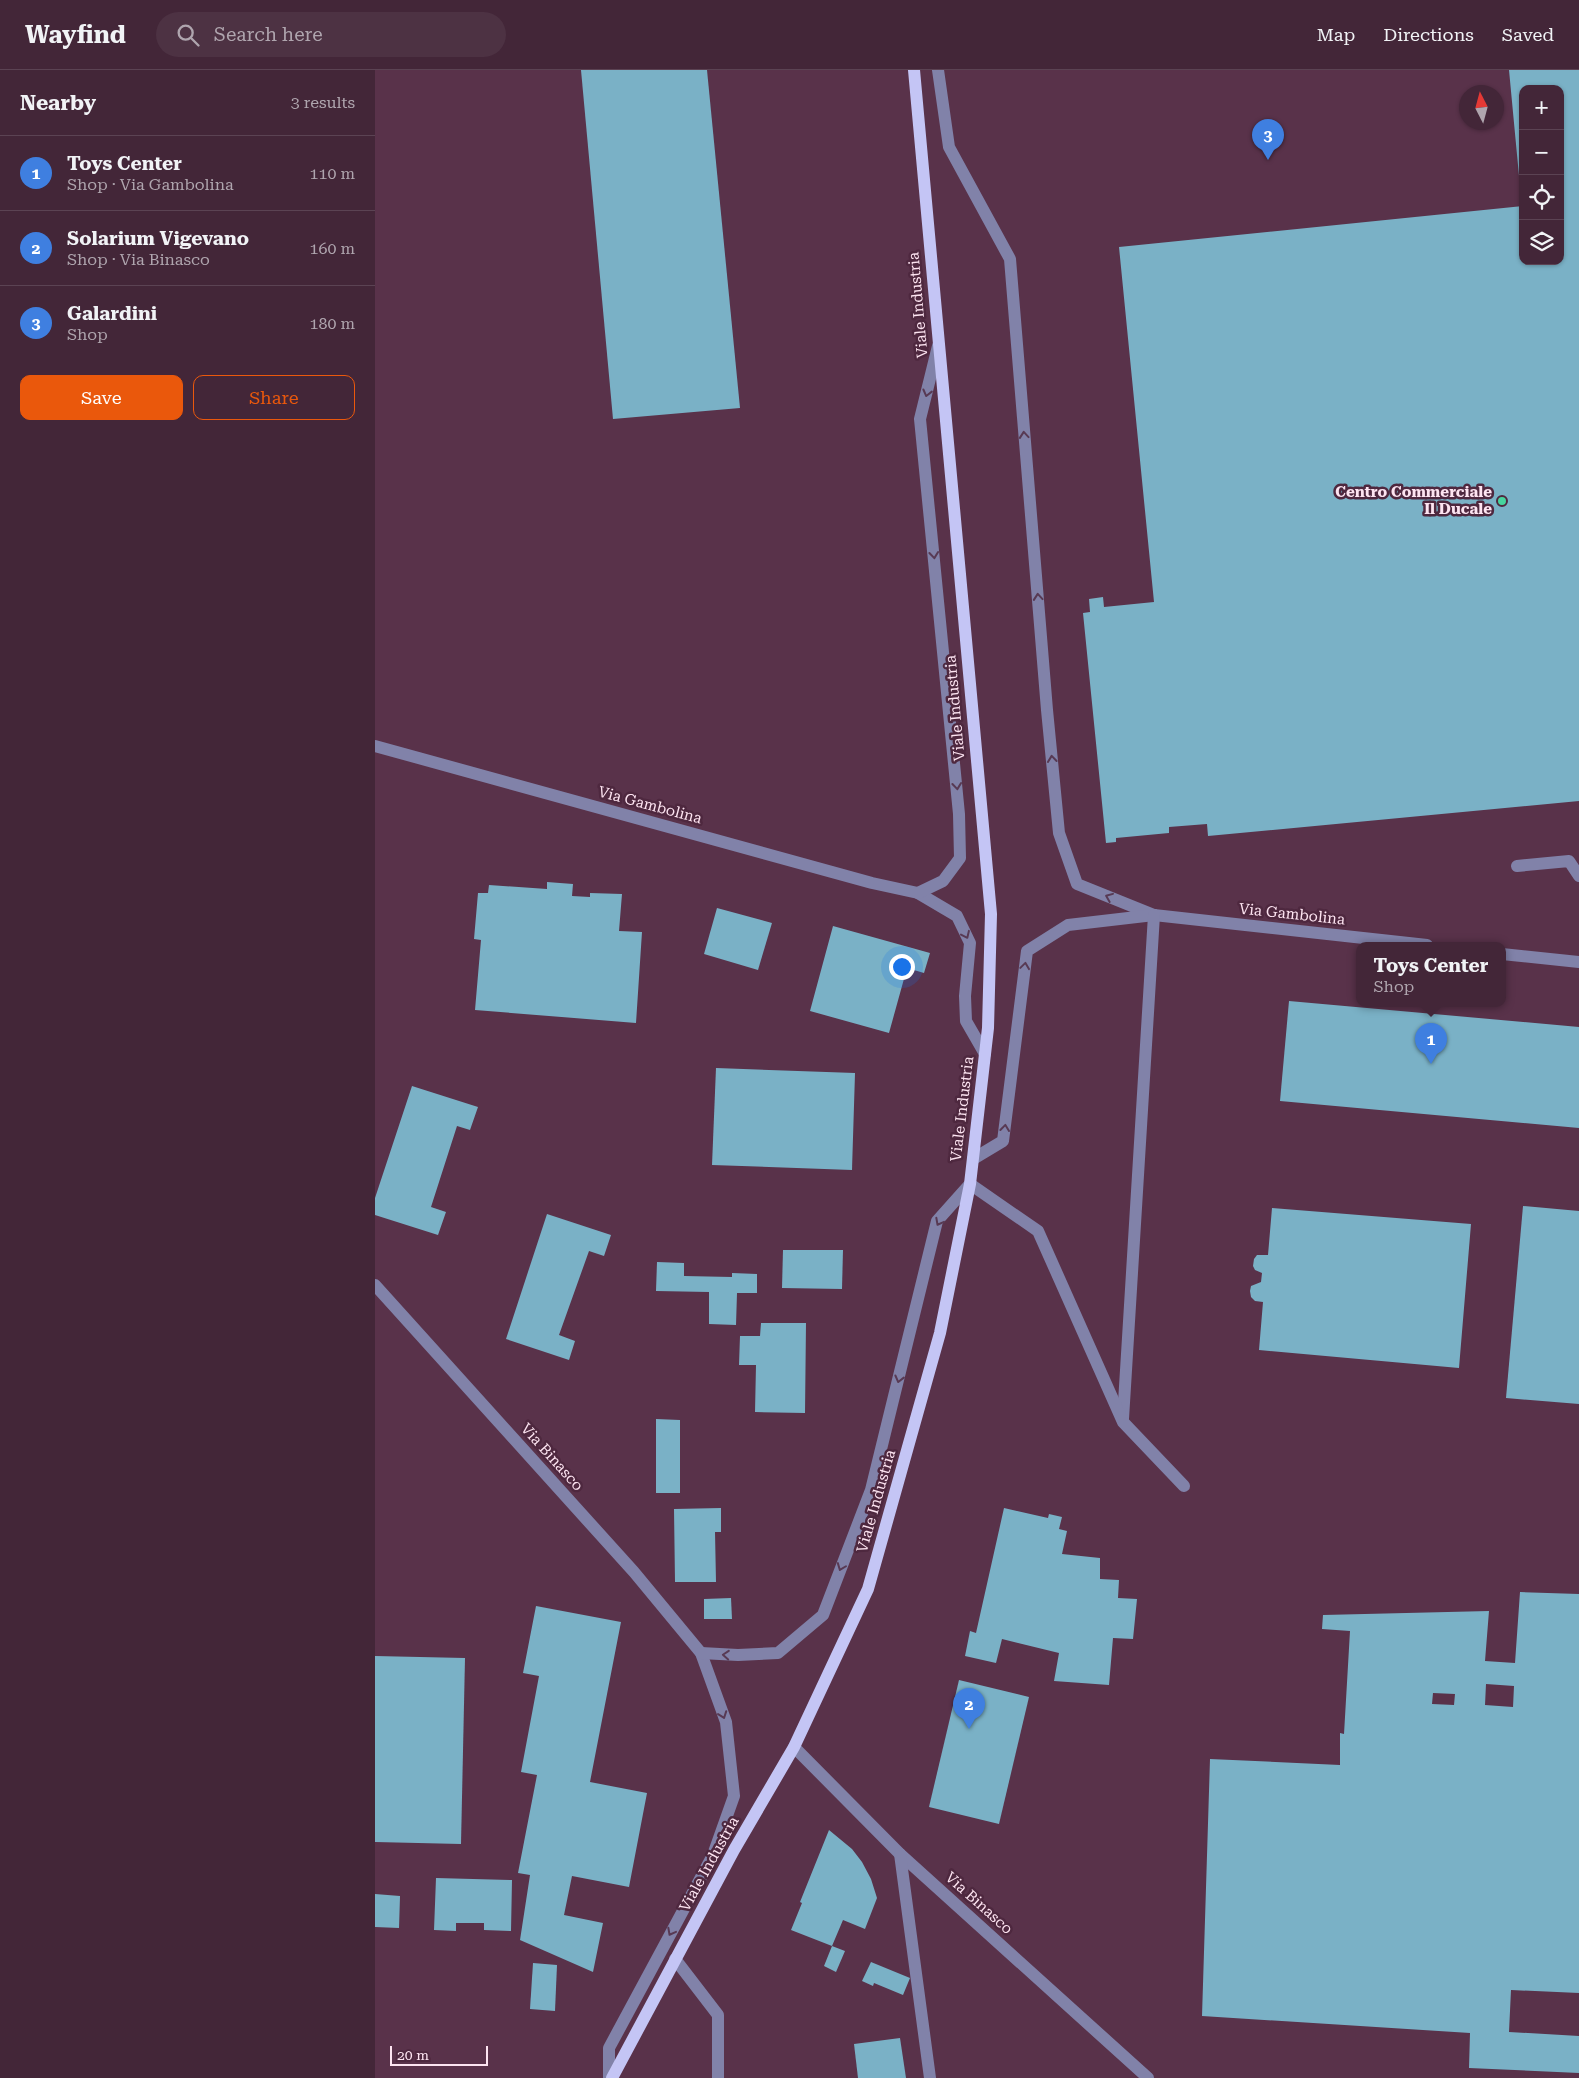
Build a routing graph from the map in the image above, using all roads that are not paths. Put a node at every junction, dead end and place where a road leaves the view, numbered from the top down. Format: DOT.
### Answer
graph roads {
  1 [pos="914,70"];
  2 [pos="938,70"];
  3 [pos="938,346"];
  4 [pos="375,746"];
  5 [pos="1517,866"];
  6 [pos="1579,876"];
  7 [pos="918,893"];
  8 [pos="1154,915"];
  9 [pos="1400,942"];
  10 [pos="1506,954"];
  11 [pos="1579,962"];
  12 [pos="985,1054"];
  13 [pos="973,1159"];
  14 [pos="970,1184"];
  15 [pos="375,1285"];
  16 [pos="1123,1422"];
  17 [pos="1184,1486"];
  18 [pos="701,1653"];
  19 [pos="794,1747"];
  20 [pos="900,1854"];
  21 [pos="675,1959"];
  22 [pos="610,2078"];
  23 [pos="718,2078"];
  24 [pos="931,2078"];
  25 [pos="1148,2078"];
  1 -- 3 [label="main road, Viale Industria"];
  8 -- 2 [label="street, one-way"];
  3 -- 7 [label="street, one-way"];
  3 -- 12 [label="main road, Viale Industria"];
  4 -- 7 [label="street, Via Gambolina"];
  5 -- 6 [label="street"];
  7 -- 12 [label="street, Via Gambolina, one-way"];
  8 -- 9 [label="street, Via Gambolina"];
  13 -- 8 [label="street, one-way"];
  8 -- 16 [label="street"];
  10 -- 11 [label="street"];
  12 -- 13 [label="main road, Viale Industria"];
  13 -- 14 [label="main road, Viale Industria"];
  14 -- 16 [label="street"];
  14 -- 18 [label="street, one-way"];
  14 -- 19 [label="main road, Viale Industria"];
  15 -- 18 [label="street, Via Binasco"];
  16 -- 17 [label="street"];
  18 -- 22 [label="street, Via Binasco, one-way"];
  19 -- 20 [label="street, Via Binasco"];
  19 -- 21 [label="main road, Viale Industria"];
  20 -- 24 [label="street"];
  20 -- 25 [label="street, Via Binasco"];
  21 -- 22 [label="main road, Viale Industria"];
  21 -- 23 [label="street"];
}
